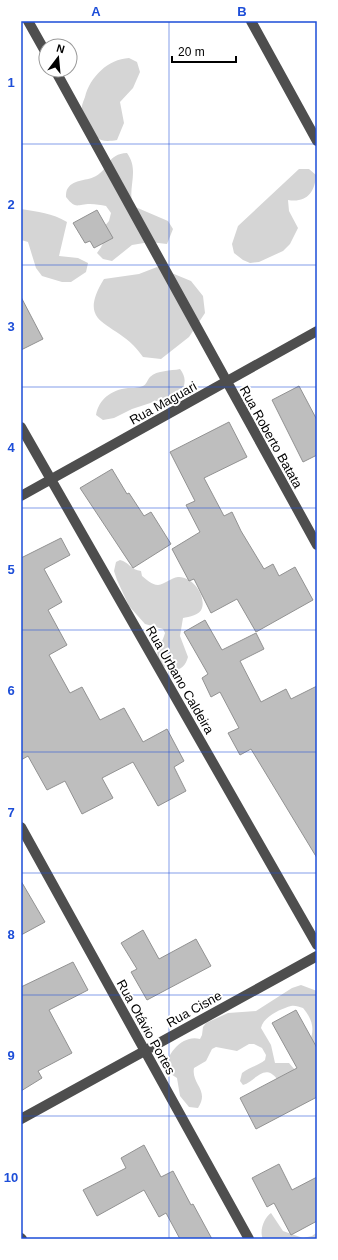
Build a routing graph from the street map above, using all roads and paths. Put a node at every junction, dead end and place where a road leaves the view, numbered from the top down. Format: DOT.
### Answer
graph roads {
  1 [pos="28,21"];
  2 [pos="251,21"];
  3 [pos="38,39"];
  4 [pos="59,78"];
  5 [pos="317,141"];
  6 [pos="317,331"];
  7 [pos="226,383"];
  8 [pos="21,427"];
  9 [pos="51,481"];
  10 [pos="21,496"];
  11 [pos="317,545"];
  12 [pos="21,827"];
  13 [pos="317,945"];
  14 [pos="317,956"];
  15 [pos="145,1051"];
  16 [pos="21,1119"];
  17 [pos="249,1239"];
  1 -- 3 [label="street"];
  2 -- 5 [label="street"];
  4 -- 7 [label="street, Rua Roberto Batata"];
  6 -- 7 [label="street, Rua Maguari"];
  7 -- 9 [label="street, Rua Maguari"];
  7 -- 11 [label="street, Rua Roberto Batata"];
  8 -- 9 [label="street, Rua Urbano Caldeira"];
  9 -- 10 [label="street, Rua Maguari"];
  9 -- 13 [label="street, Rua Urbano Caldeira"];
  12 -- 15 [label="street, Rua Otávio Portes"];
  14 -- 15 [label="street, Rua Cisne"];
  15 -- 16 [label="street, Rua Cisne"];
  15 -- 17 [label="street, Rua Otávio Portes"];
}
